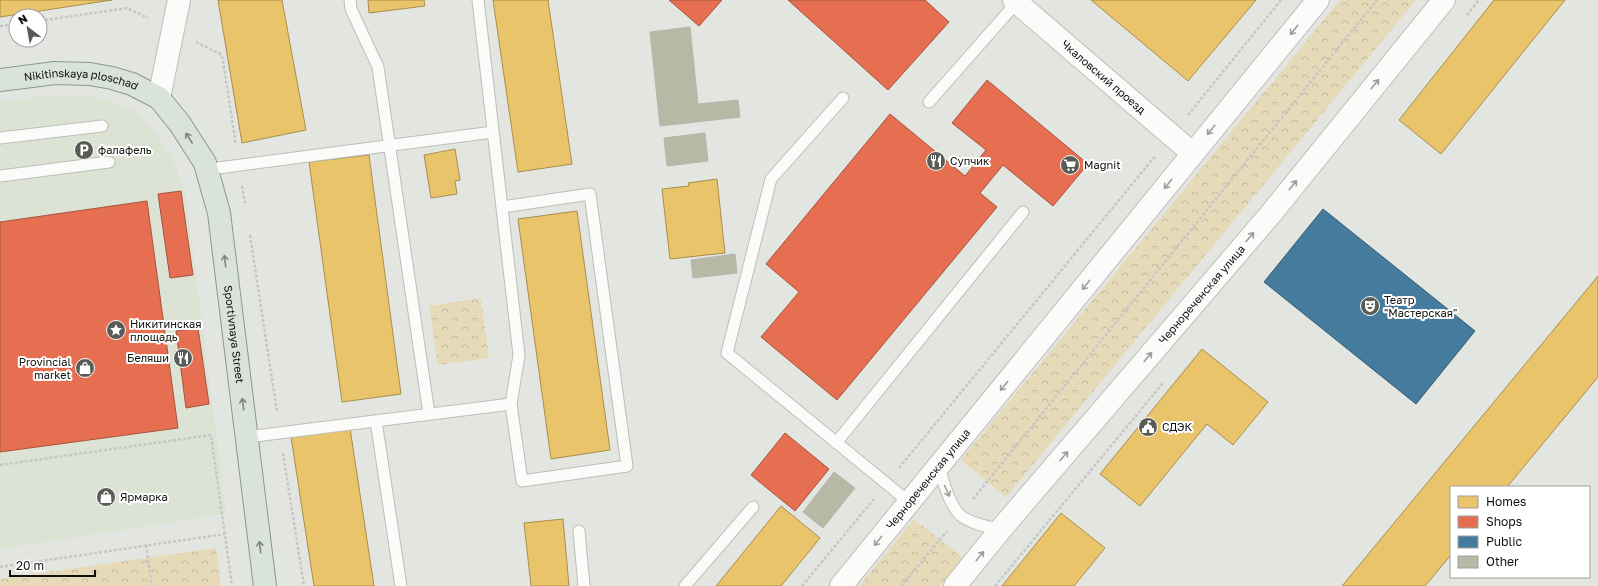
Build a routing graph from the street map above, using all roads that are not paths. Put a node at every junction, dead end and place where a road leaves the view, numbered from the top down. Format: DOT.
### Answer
graph roads {
  1 [pos="179,0"];
  2 [pos="350,0"];
  3 [pos="478,0"];
  4 [pos="1318,0"];
  5 [pos="1444,0"];
  6 [pos="1016,1"];
  7 [pos="0,80"];
  8 [pos="159,98"];
  9 [pos="843,98"];
  10 [pos="929,102"];
  11 [pos="102,126"];
  12 [pos="493,132"];
  13 [pos="0,138"];
  14 [pos="390,145"];
  15 [pos="1192,153"];
  16 [pos="109,162"];
  17 [pos="201,170"];
  18 [pos="0,176"];
  19 [pos="502,207"];
  20 [pos="1023,212"];
  21 [pos="512,404"];
  22 [pos="429,414"];
  23 [pos="376,421"];
  24 [pos="247,437"];
  25 [pos="836,443"];
  26 [pos="939,466"];
  27 [pos="910,502"];
  28 [pos="753,507"];
  29 [pos="1001,529"];
  30 [pos="579,531"];
  31 [pos="265,586"];
  32 [pos="401,586"];
  33 [pos="584,586"];
  34 [pos="685,586"];
  35 [pos="841,586"];
  36 [pos="955,586"];
  1 -- 8 [label="street"];
  2 -- 14 [label="lane"];
  3 -- 12 [label="lane"];
  4 -- 15 [label="street, Чернореченская улица, one-way"];
  29 -- 5 [label="street, Чернореченская улица, one-way"];
  6 -- 10 [label="lane"];
  6 -- 15 [label="street, Чкаловский проезд"];
  7 -- 8 [label="main road, Nikitinskaya ploschad"];
  17 -- 8 [label="main road, Sportivnaya Street, one-way"];
  9 -- 25 [label="lane"];
  11 -- 13 [label="lane"];
  12 -- 14 [label="lane"];
  12 -- 19 [label="lane"];
  14 -- 17 [label="lane"];
  14 -- 22 [label="lane"];
  15 -- 26 [label="street, Чернореченская улица, one-way"];
  16 -- 18 [label="lane"];
  24 -- 17 [label="main road, Sportivnaya Street, one-way"];
  19 -- 21 [label="lane"];
  19 -- 21 [label="lane"];
  20 -- 25 [label="lane"];
  21 -- 22 [label="lane"];
  22 -- 23 [label="lane"];
  23 -- 24 [label="lane"];
  23 -- 32 [label="lane"];
  31 -- 24 [label="main road, Sportivnaya Street, one-way"];
  25 -- 27 [label="lane"];
  26 -- 27 [label="street, Чернореченская улица"];
  26 -- 29 [label="lane, one-way"];
  27 -- 35 [label="street, Чернореченская улица, one-way"];
  28 -- 34 [label="lane"];
  36 -- 29 [label="street, Чернореченская улица, one-way"];
  30 -- 33 [label="lane"];
}
